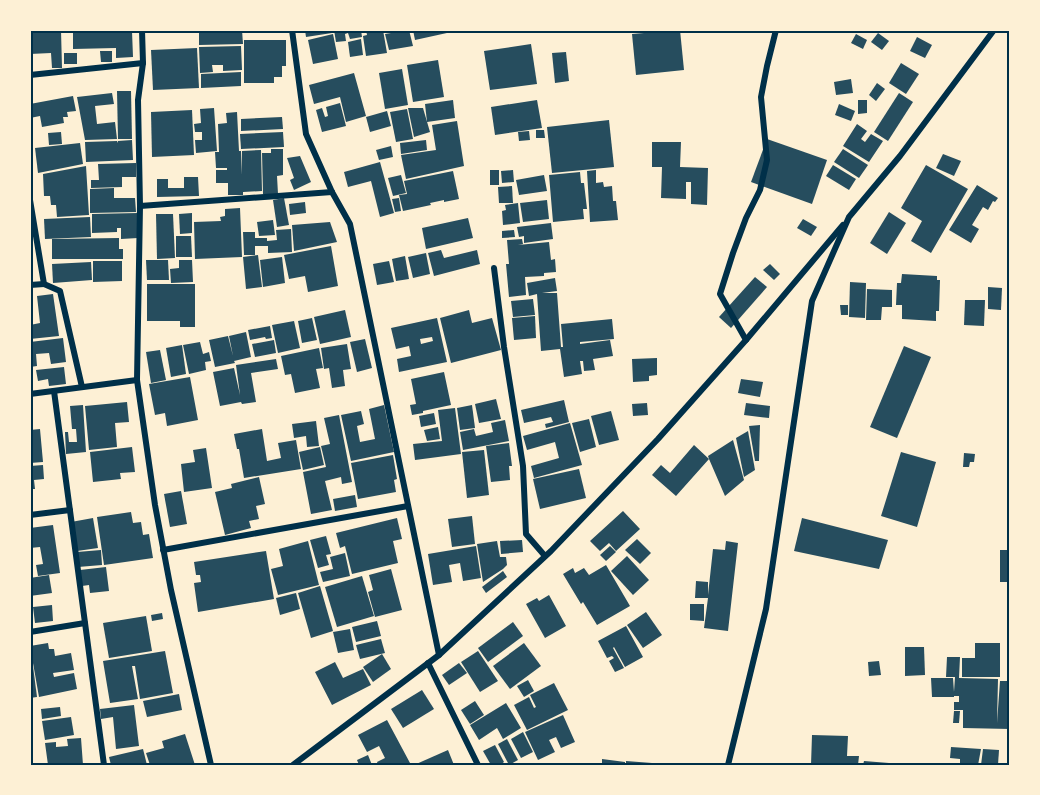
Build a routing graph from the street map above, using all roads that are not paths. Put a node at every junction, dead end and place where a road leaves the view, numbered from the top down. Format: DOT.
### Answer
graph roads {
  1 [pos="142,30"];
  2 [pos="292,30"];
  3 [pos="776,30"];
  4 [pos="994,30"];
  5 [pos="143,63"];
  6 [pos="30,75"];
  7 [pos="332,192"];
  8 [pos="30,200"];
  9 [pos="140,206"];
  10 [pos="849,217"];
  11 [pos="494,268"];
  12 [pos="44,284"];
  13 [pos="30,285"];
  14 [pos="747,340"];
  15 [pos="137,380"];
  16 [pos="82,387"];
  17 [pos="54,391"];
  18 [pos="30,394"];
  19 [pos="408,506"];
  20 [pos="70,510"];
  21 [pos="30,515"];
  22 [pos="163,550"];
  23 [pos="545,556"];
  24 [pos="85,623"];
  25 [pos="30,632"];
  26 [pos="439,655"];
  27 [pos="428,663"];
  28 [pos="104,765"];
  29 [pos="211,765"];
  30 [pos="292,765"];
  31 [pos="478,765"];
  32 [pos="728,765"];
  1 -- 5 [label="street"];
  2 -- 7 [label="street"];
  3 -- 14 [label="street"];
  4 -- 10 [label="street"];
  5 -- 6 [label="street"];
  5 -- 9 [label="street"];
  7 -- 9 [label="street"];
  7 -- 19 [label="street"];
  8 -- 12 [label="street"];
  9 -- 15 [label="street"];
  10 -- 14 [label="street"];
  10 -- 32 [label="street"];
  11 -- 23 [label="street"];
  12 -- 13 [label="street"];
  12 -- 16 [label="street"];
  14 -- 23 [label="street"];
  15 -- 16 [label="street"];
  15 -- 22 [label="street"];
  16 -- 17 [label="street"];
  17 -- 18 [label="street"];
  17 -- 20 [label="street"];
  19 -- 22 [label="street"];
  19 -- 26 [label="street"];
  20 -- 21 [label="street"];
  20 -- 24 [label="street"];
  22 -- 29 [label="street"];
  23 -- 26 [label="street"];
  24 -- 25 [label="street"];
  24 -- 28 [label="street"];
  26 -- 27 [label="street"];
  27 -- 30 [label="street"];
  27 -- 31 [label="street"];
}
